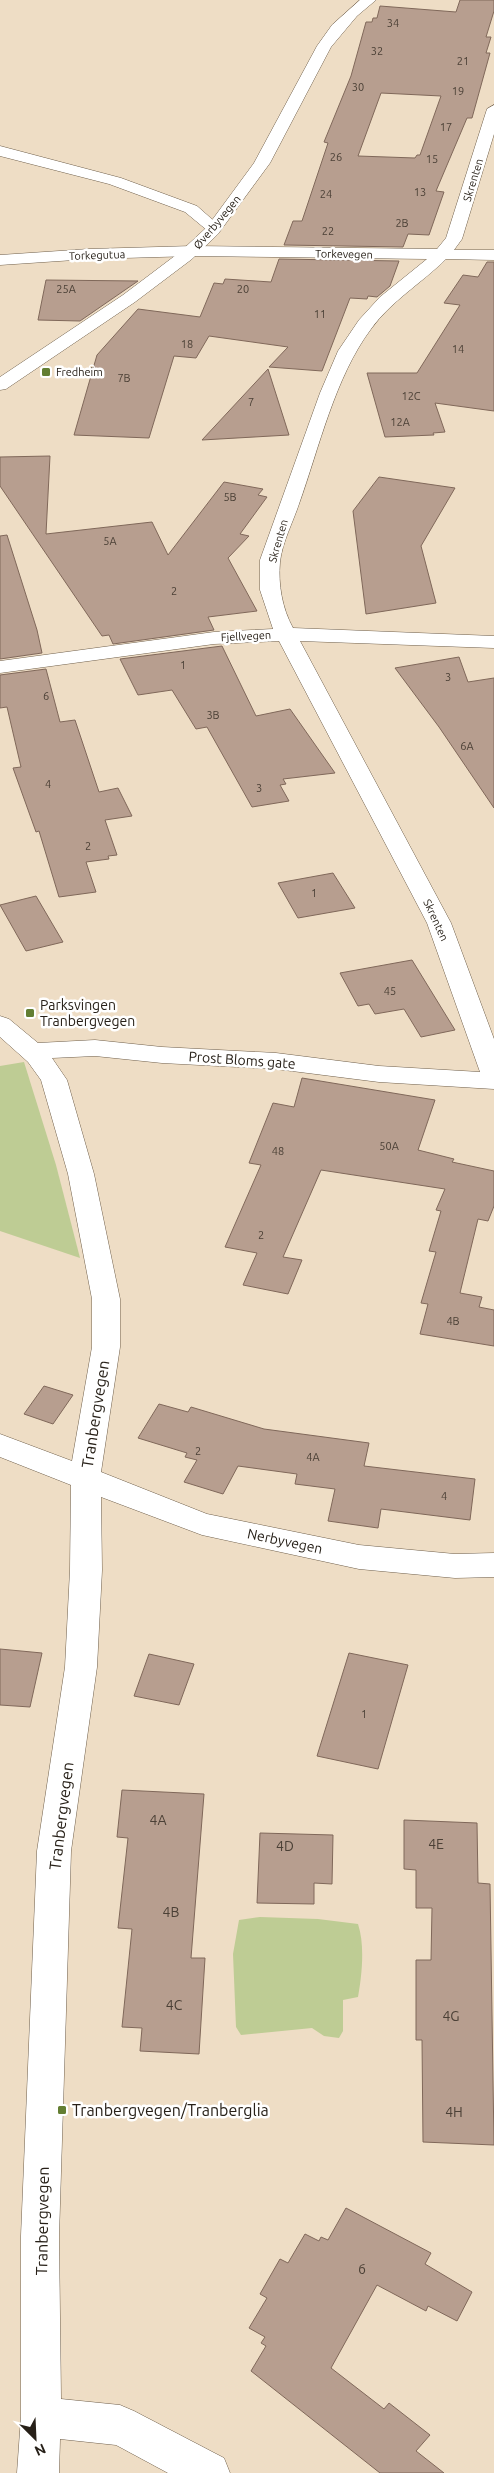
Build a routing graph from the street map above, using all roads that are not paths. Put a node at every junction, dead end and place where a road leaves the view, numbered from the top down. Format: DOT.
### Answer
graph roads {
  1 [pos="369,0"];
  2 [pos="494,109"];
  3 [pos="0,151"];
  4 [pos="214,228"];
  5 [pos="193,251"];
  6 [pos="441,255"];
  7 [pos="494,255"];
  8 [pos="0,260"];
  9 [pos="0,385"];
  10 [pos="287,634"];
  11 [pos="494,642"];
  12 [pos="0,667"];
  13 [pos="0,1024"];
  14 [pos="33,1051"];
  15 [pos="494,1074"];
  16 [pos="494,1081"];
  17 [pos="0,1445"];
  18 [pos="85,1478"];
  19 [pos="494,1565"];
  20 [pos="41,2417"];
  21 [pos="38,2473"];
  22 [pos="209,2473"];
  1 -- 4 [label="street, Øverbyvegen"];
  2 -- 6 [label="street, Skrenten"];
  3 -- 4 [label="street"];
  4 -- 5 [label="street, Øverbyvegen"];
  5 -- 6 [label="street, Torkevegen"];
  5 -- 8 [label="street, Torkegutua"];
  5 -- 9 [label="street, Øverbyvegen"];
  6 -- 7 [label="street, Torkevegen"];
  6 -- 10 [label="street, Skrenten"];
  10 -- 11 [label="street, Fjellvegen"];
  10 -- 12 [label="street, Fjellvegen"];
  10 -- 15 [label="street, Skrenten"];
  13 -- 14 [label="street"];
  14 -- 16 [label="street, Prost Bloms gate"];
  14 -- 18 [label="street, Tranbergvegen"];
  17 -- 18 [label="street, Nerbyvegen"];
  18 -- 19 [label="street, Nerbyvegen"];
  18 -- 20 [label="street, Tranbergvegen"];
  20 -- 21 [label="street, Tranbergvegen"];
  20 -- 22 [label="street"];
}
